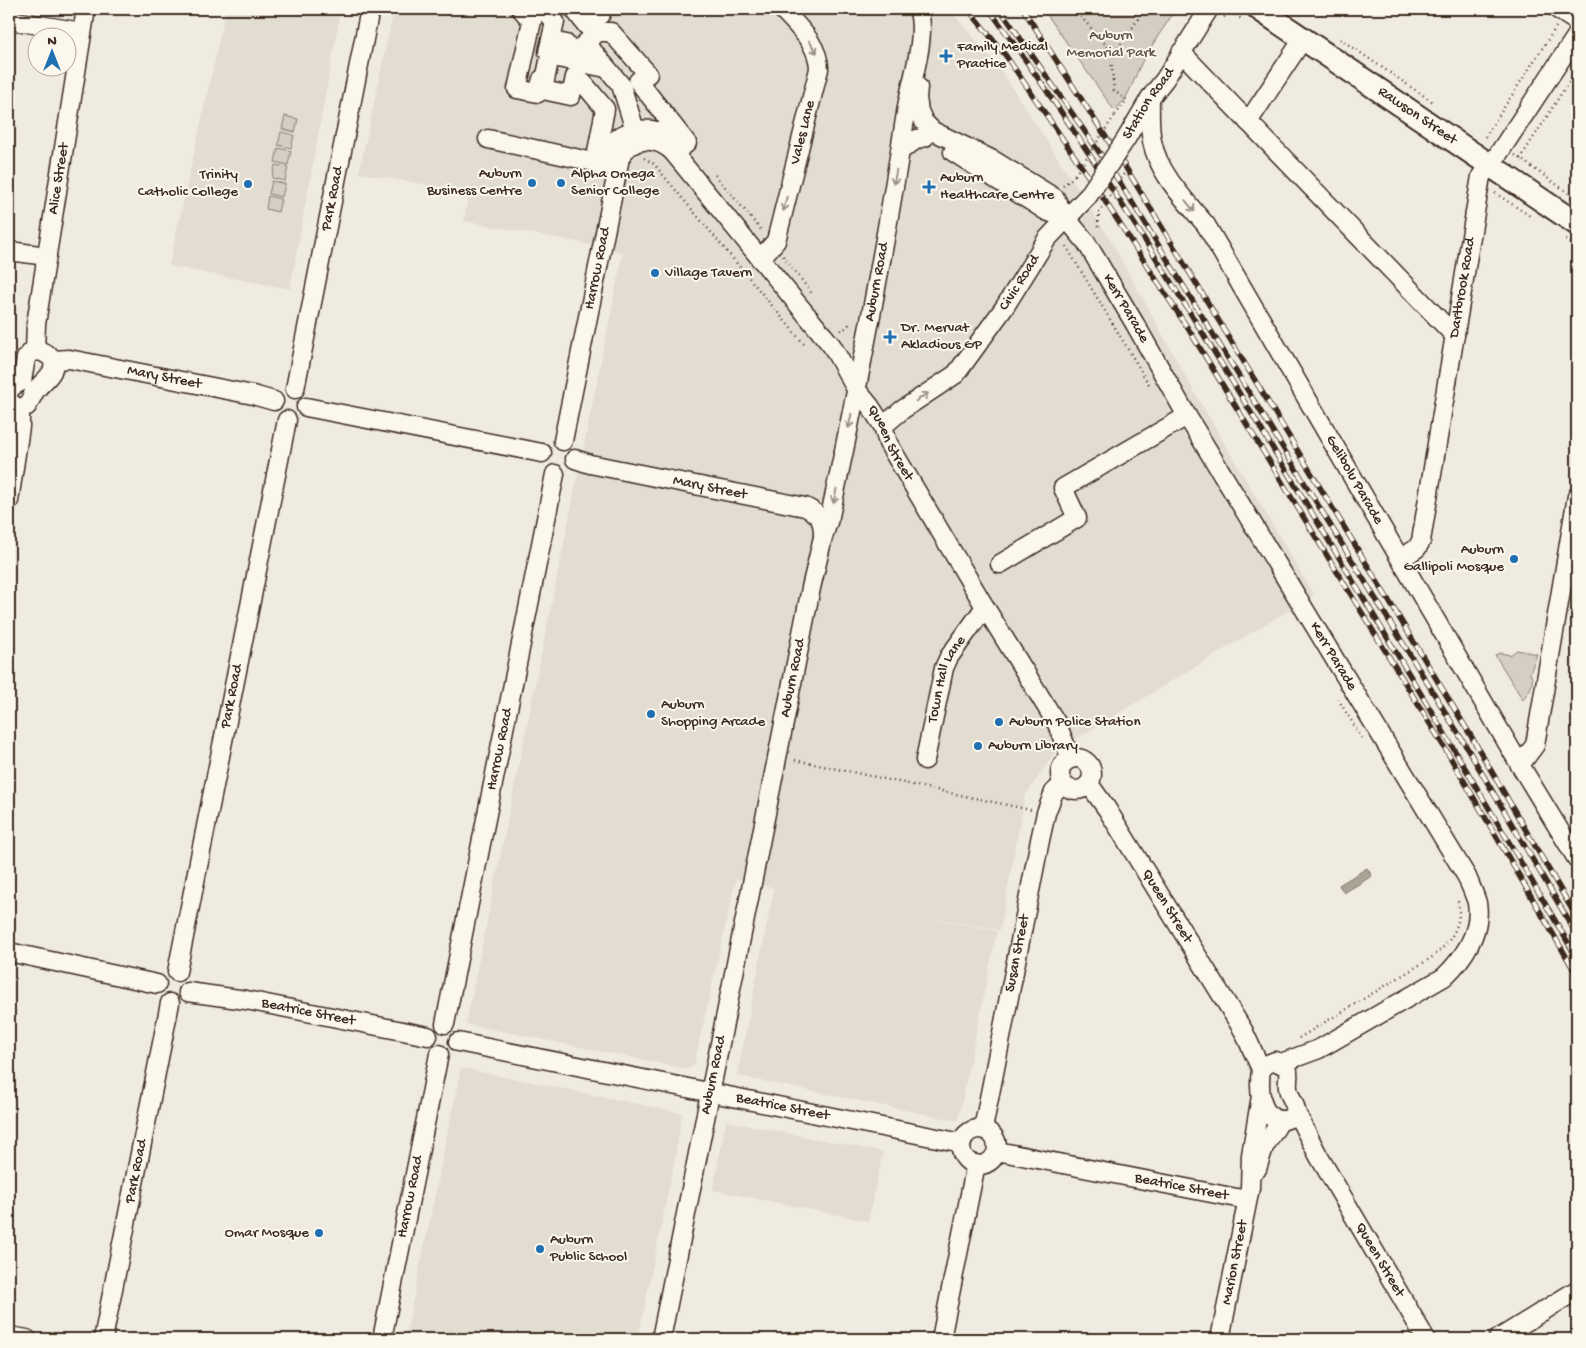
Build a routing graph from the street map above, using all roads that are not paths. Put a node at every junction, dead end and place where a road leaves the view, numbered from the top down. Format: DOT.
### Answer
graph roads {
  1 [pos="86,9"];
  2 [pos="370,9"];
  3 [pos="521,9"];
  4 [pos="552,9"];
  5 [pos="574,9"];
  6 [pos="597,9"];
  7 [pos="782,9"];
  8 [pos="1259,9"];
  9 [pos="920,13"];
  10 [pos="1216,13"];
  11 [pos="9,20"];
  12 [pos="82,32"];
  13 [pos="1577,35"];
  14 [pos="1304,39"];
  15 [pos="586,43"];
  16 [pos="1181,52"];
  17 [pos="550,56"];
  18 [pos="916,62"];
  19 [pos="606,68"];
  20 [pos="1150,98"];
  21 [pos="906,112"];
  22 [pos="1248,122"];
  23 [pos="635,130"];
  24 [pos="925,137"];
  25 [pos="488,139"];
  26 [pos="901,150"];
  27 [pos="672,152"];
  28 [pos="1497,156"];
  29 [pos="603,165"];
  30 [pos="1088,196"];
  31 [pos="1066,218"];
  32 [pos="1577,224"];
  33 [pos="9,251"];
  34 [pos="47,256"];
  35 [pos="760,260"];
  36 [pos="1455,336"];
  37 [pos="865,345"];
  38 [pos="832,346"];
  39 [pos="35,351"];
  40 [pos="54,360"];
  41 [pos="295,389"];
  42 [pos="856,389"];
  43 [pos="9,392"];
  44 [pos="274,401"];
  45 [pos="14,404"];
  46 [pos="306,407"];
  47 [pos="1186,416"];
  48 [pos="287,420"];
  49 [pos="883,426"];
  50 [pos="562,441"];
  51 [pos="542,453"];
  52 [pos="575,460"];
  53 [pos="554,474"];
  54 [pos="1577,496"];
  55 [pos="9,501"];
  56 [pos="823,537"];
  57 [pos="1401,559"];
  58 [pos="1000,564"];
  59 [pos="985,607"];
  60 [pos="1071,759"];
  61 [pos="925,760"];
  62 [pos="1520,765"];
  63 [pos="1063,784"];
  64 [pos="1089,784"];
  65 [pos="1577,859"];
  66 [pos="9,952"];
  67 [pos="177,972"];
  68 [pos="157,984"];
  69 [pos="188,992"];
  70 [pos="170,1003"];
  71 [pos="445,1024"];
  72 [pos="428,1036"];
  73 [pos="458,1042"];
  74 [pos="439,1054"];
  75 [pos="1275,1068"];
  76 [pos="710,1092"];
  77 [pos="1261,1096"];
  78 [pos="1287,1118"];
  79 [pos="983,1129"];
  80 [pos="962,1143"];
  81 [pos="997,1151"];
  82 [pos="976,1164"];
  83 [pos="1248,1194"];
  84 [pos="1577,1290"];
  85 [pos="9,1336"];
  86 [pos="27,1339"];
  87 [pos="103,1339"];
  88 [pos="382,1339"];
  89 [pos="661,1339"];
  90 [pos="941,1339"];
  91 [pos="1220,1339"];
  92 [pos="1426,1339"];
  93 [pos="1498,1339"];
  1 -- 12 [label="street, Alice Street"];
  2 -- 41 [label="street, Park Road"];
  3 -- 4 [label="street"];
  5 -- 6 [label="street"];
  7 -- 35 [label="street, Vales Lane, one-way"];
  8 -- 14 [label="main road, Rawson Street"];
  9 -- 18 [label="street, Auburn Road"];
  10 -- 16 [label="street, Station Road"];
  11 -- 12 [label="street"];
  12 -- 34 [label="street, Alice Street"];
  13 -- 28 [label="street, Dartbrook Road"];
  14 -- 22 [label="street"];
  14 -- 28 [label="main road, Rawson Street"];
  15 -- 17 [label="street"];
  15 -- 19 [label="street"];
  15 -- 23 [label="street"];
  16 -- 20 [label="street, Station Road"];
  16 -- 22 [label="street"];
  17 -- 19 [label="street"];
  17 -- 29 [label="street"];
  18 -- 21 [label="street, Auburn Road"];
  18 -- 31 [label="street, Kerr Parade"];
  19 -- 23 [label="street"];
  20 -- 30 [label="street, Station Road, bridge"];
  20 -- 57 [label="street, Gelibolu Parade, one-way"];
  21 -- 24 [label="street, Kerr Parade"];
  21 -- 26 [label="street, Auburn Road"];
  22 -- 36 [label="street"];
  23 -- 29 [label="street"];
  24 -- 26 [label="street"];
  24 -- 31 [label="street, Kerr Parade"];
  25 -- 29 [label="street"];
  26 -- 37 [label="street, Auburn Road, one-way"];
  27 -- 29 [label="street, Harrow Road"];
  27 -- 35 [label="street, Queen Street"];
  28 -- 32 [label="main road, Rawson Street"];
  28 -- 36 [label="street, Dartbrook Road"];
  29 -- 50 [label="street, Harrow Road"];
  30 -- 31 [label="street, Civic Road"];
  31 -- 47 [label="street, Kerr Parade"];
  49 -- 31 [label="street, Civic Road, one-way"];
  33 -- 34 [label="street"];
  34 -- 39 [label="street, Alice Street"];
  35 -- 38 [label="street, Queen Street"];
  36 -- 57 [label="street, Dartbrook Road"];
  37 -- 38 [label="street"];
  37 -- 42 [label="street, Auburn Road"];
  38 -- 42 [label="street, Queen Street"];
  39 -- 40 [label="street"];
  39 -- 43 [label="street"];
  40 -- 44 [label="street, Mary Street"];
  40 -- 45 [label="street"];
  41 -- 44 [label="street"];
  41 -- 46 [label="street"];
  42 -- 49 [label="street, Queen Street"];
  42 -- 56 [label="street, Auburn Road, one-way"];
  44 -- 48 [label="street"];
  45 -- 55 [label="street"];
  46 -- 48 [label="street"];
  46 -- 51 [label="street"];
  47 -- 58 [label="street"];
  47 -- 75 [label="street, Kerr Parade"];
  48 -- 67 [label="street, Park Road"];
  49 -- 59 [label="street, Queen Street"];
  50 -- 51 [label="street"];
  50 -- 52 [label="street"];
  51 -- 53 [label="street"];
  52 -- 53 [label="street"];
  52 -- 56 [label="street, Mary Street"];
  53 -- 71 [label="street, Harrow Road"];
  54 -- 62 [label="street"];
  56 -- 76 [label="street, Auburn Road"];
  57 -- 62 [label="street, Gelibolu Parade"];
  59 -- 60 [label="street, Queen Street"];
  59 -- 61 [label="street, Town Hall Lane"];
  60 -- 63 [label="street"];
  60 -- 64 [label="street"];
  62 -- 65 [label="street, Gelibolu Parade"];
  63 -- 64 [label="street"];
  63 -- 79 [label="street, Susan Street"];
  64 -- 75 [label="street, Queen Street"];
  66 -- 68 [label="street"];
  67 -- 68 [label="street"];
  67 -- 69 [label="street"];
  68 -- 70 [label="street"];
  69 -- 70 [label="street"];
  69 -- 72 [label="street, Beatrice Street"];
  70 -- 87 [label="street, Park Road"];
  71 -- 72 [label="street"];
  71 -- 73 [label="street"];
  72 -- 74 [label="street"];
  73 -- 74 [label="street"];
  73 -- 76 [label="street, Beatrice Street"];
  74 -- 88 [label="street, Harrow Road"];
  75 -- 77 [label="street, Marion Street"];
  75 -- 78 [label="street"];
  76 -- 80 [label="street, Beatrice Street"];
  76 -- 89 [label="street, Auburn Road"];
  77 -- 78 [label="street"];
  77 -- 83 [label="street, Marion Street"];
  78 -- 83 [label="street, Marion Street"];
  78 -- 92 [label="street, Queen Street"];
  79 -- 80 [label="street"];
  79 -- 81 [label="street"];
  80 -- 82 [label="street"];
  81 -- 82 [label="street"];
  81 -- 83 [label="street, Beatrice Street"];
  82 -- 90 [label="street"];
  83 -- 91 [label="street, Marion Street"];
  84 -- 93 [label="street"];
  85 -- 86 [label="street"];
}
